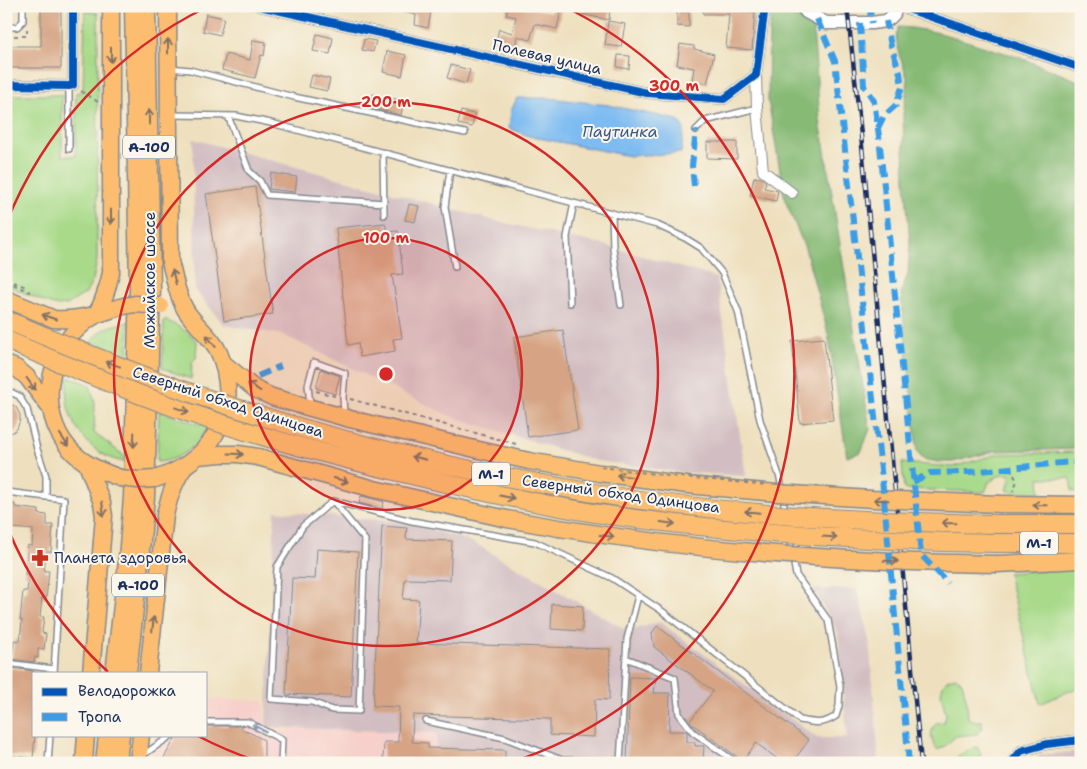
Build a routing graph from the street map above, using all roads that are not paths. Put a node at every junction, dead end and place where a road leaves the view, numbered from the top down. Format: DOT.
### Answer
graph roads {
  1 [pos="22,6"];
  2 [pos="73,6"];
  3 [pos="111,6"];
  4 [pos="133,6"];
  5 [pos="147,6"];
  6 [pos="168,6"];
  7 [pos="259,6"];
  8 [pos="765,6"];
  9 [pos="802,6"];
  10 [pos="898,6"];
  11 [pos="6,27"];
  12 [pos="168,68"];
  13 [pos="1081,68"];
  14 [pos="756,75"];
  15 [pos="6,85"];
  16 [pos="71,86"];
  17 [pos="757,108"];
  18 [pos="169,115"];
  19 [pos="228,116"];
  20 [pos="696,130"];
  21 [pos="465,133"];
  22 [pos="69,149"];
  23 [pos="383,152"];
  24 [pos="450,170"];
  25 [pos="792,193"];
  26 [pos="384,203"];
  27 [pos="574,203"];
  28 [pos="612,213"];
  29 [pos="384,215"];
  30 [pos="454,268"];
  31 [pos="6,298"];
  32 [pos="570,303"];
  33 [pos="621,305"];
  34 [pos="95,315"];
  35 [pos="6,320"];
  36 [pos="194,322"];
  37 [pos="6,340"];
  38 [pos="223,363"];
  39 [pos="6,364"];
  40 [pos="6,390"];
  41 [pos="310,408"];
  42 [pos="51,410"];
  43 [pos="337,416"];
  44 [pos="478,450"];
  45 [pos="198,456"];
  46 [pos="87,464"];
  47 [pos="185,466"];
  48 [pos="308,471"];
  49 [pos="6,492"];
  50 [pos="46,497"];
  51 [pos="334,501"];
  52 [pos="1081,505"];
  53 [pos="466,509"];
  54 [pos="1081,524"];
  55 [pos="1081,543"];
  56 [pos="1081,560"];
  57 [pos="638,596"];
  58 [pos="626,658"];
  59 [pos="6,663"];
  60 [pos="54,671"];
  61 [pos="91,672"];
  62 [pos="114,672"];
  63 [pos="128,672"];
  64 [pos="148,672"];
  65 [pos="426,721"];
  66 [pos="208,722"];
  67 [pos="50,736"];
  68 [pos="86,736"];
  69 [pos="107,736"];
  70 [pos="121,736"];
  71 [pos="141,736"];
  72 [pos="171,736"];
  73 [pos="1081,740"];
  74 [pos="138,758"];
  75 [pos="6,760"];
  76 [pos="561,761"];
  77 [pos="620,762"];
  78 [pos="34,763"];
  79 [pos="48,763"];
  80 [pos="84,763"];
  81 [pos="104,763"];
  82 [pos="118,763"];
  83 [pos="282,763"];
  84 [pos="737,763"];
  85 [pos="1011,763"];
  1 -- 11 [label="lane"];
  2 -- 16 [label="street"];
  3 -- 34 [label="main road, one-way"];
  4 -- 62 [label="main road, Можайское шоссе / А-100, one-way"];
  63 -- 5 [label="main road, Можайское шоссе / А-100, one-way"];
  12 -- 6 [label="main road, one-way"];
  7 -- 14 [label="street, Полевая улица"];
  8 -- 14 [label="street"];
  9 -- 10 [label="street"];
  10 -- 13 [label="street"];
  12 -- 18 [label="main road"];
  12 -- 21 [label="lane"];
  14 -- 17 [label="street"];
  15 -- 16 [label="street"];
  16 -- 22 [label="lane"];
  17 -- 20 [label="lane"];
  17 -- 25 [label="street"];
  18 -- 19 [label="lane"];
  36 -- 18 [label="main road, one-way"];
  19 -- 23 [label="lane"];
  19 -- 26 [label="lane"];
  23 -- 24 [label="lane"];
  23 -- 26 [label="lane"];
  24 -- 27 [label="lane"];
  24 -- 30 [label="lane"];
  26 -- 29 [label="lane"];
  27 -- 28 [label="lane"];
  27 -- 32 [label="lane"];
  28 -- 33 [label="lane"];
  28 -- 57 [label="lane"];
  34 -- 31 [label="main road, one-way"];
  34 -- 36 [label="main road, bridge"];
  34 -- 42 [label="main road"];
  54 -- 35 [label="highway, Северный обход Одинцова / М-1, one-way, bridge"];
  38 -- 36 [label="main road, one-way"];
  37 -- 55 [label="highway, Северный обход Одинцова / М-1, one-way, bridge"];
  41 -- 38 [label="main road, one-way"];
  38 -- 45 [label="main road"];
  39 -- 42 [label="main road, one-way"];
  40 -- 50 [label="lane"];
  41 -- 43 [label="main road"];
  41 -- 43 [label="lane"];
  42 -- 46 [label="main road, one-way"];
  43 -- 44 [label="main road"];
  43 -- 48 [label="main road"];
  52 -- 44 [label="main road, one-way, bridge"];
  44 -- 53 [label="main road"];
  45 -- 47 [label="main road"];
  45 -- 48 [label="main road, one-way"];
  46 -- 47 [label="main road, bridge"];
  46 -- 61 [label="main road, one-way"];
  64 -- 47 [label="main road, one-way"];
  48 -- 53 [label="main road, one-way"];
  49 -- 50 [label="lane"];
  50 -- 60 [label="lane"];
  51 -- 51 [label="lane"];
  51 -- 57 [label="lane"];
  53 -- 56 [label="main road, one-way, bridge"];
  57 -- 58 [label="lane"];
  58 -- 77 [label="lane"];
  58 -- 84 [label="lane"];
  59 -- 60 [label="lane"];
  65 -- 76 [label="lane"];
  83 -- 66 [label="lane, one-way"];
  67 -- 79 [label="lane"];
  68 -- 80 [label="main road"];
  69 -- 81 [label="main road"];
  70 -- 82 [label="main road"];
  71 -- 74 [label="main road"];
  72 -- 74 [label="lane"];
  73 -- 85 [label="street"];
  75 -- 78 [label="lane"];
  76 -- 77 [label="lane"];
}
